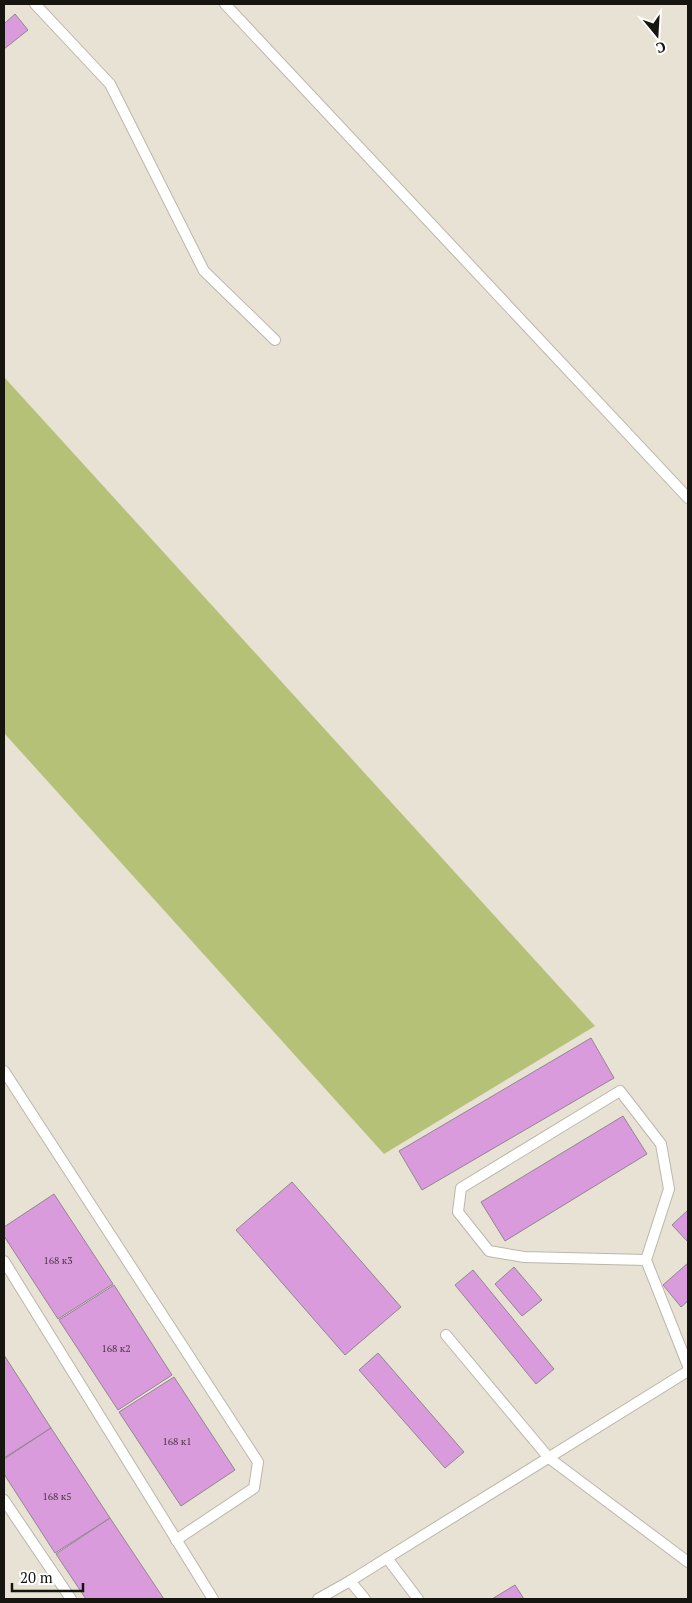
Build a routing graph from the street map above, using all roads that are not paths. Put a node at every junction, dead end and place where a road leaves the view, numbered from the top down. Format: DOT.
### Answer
graph roads {
  1 [pos="35,4"];
  2 [pos="225,4"];
  3 [pos="275,340"];
  4 [pos="688,498"];
  5 [pos="4,1071"];
  6 [pos="646,1260"];
  7 [pos="4,1261"];
  8 [pos="446,1335"];
  9 [pos="688,1366"];
  10 [pos="688,1371"];
  11 [pos="549,1458"];
  12 [pos="4,1500"];
  13 [pos="176,1540"];
  14 [pos="388,1558"];
  15 [pos="688,1562"];
  16 [pos="350,1581"];
  17 [pos="211,1598"];
  18 [pos="71,1599"];
  19 [pos="318,1599"];
  20 [pos="365,1599"];
  21 [pos="418,1599"];
  1 -- 3 [label="lane"];
  2 -- 4 [label="lane"];
  5 -- 13 [label="lane"];
  6 -- 6 [label="lane"];
  6 -- 9 [label="lane"];
  7 -- 13 [label="lane"];
  8 -- 11 [label="lane"];
  10 -- 11 [label="lane"];
  11 -- 14 [label="lane"];
  11 -- 15 [label="lane"];
  12 -- 18 [label="lane"];
  13 -- 17 [label="lane"];
  14 -- 16 [label="lane"];
  14 -- 21 [label="lane"];
  16 -- 19 [label="lane"];
  16 -- 20 [label="lane"];
}
